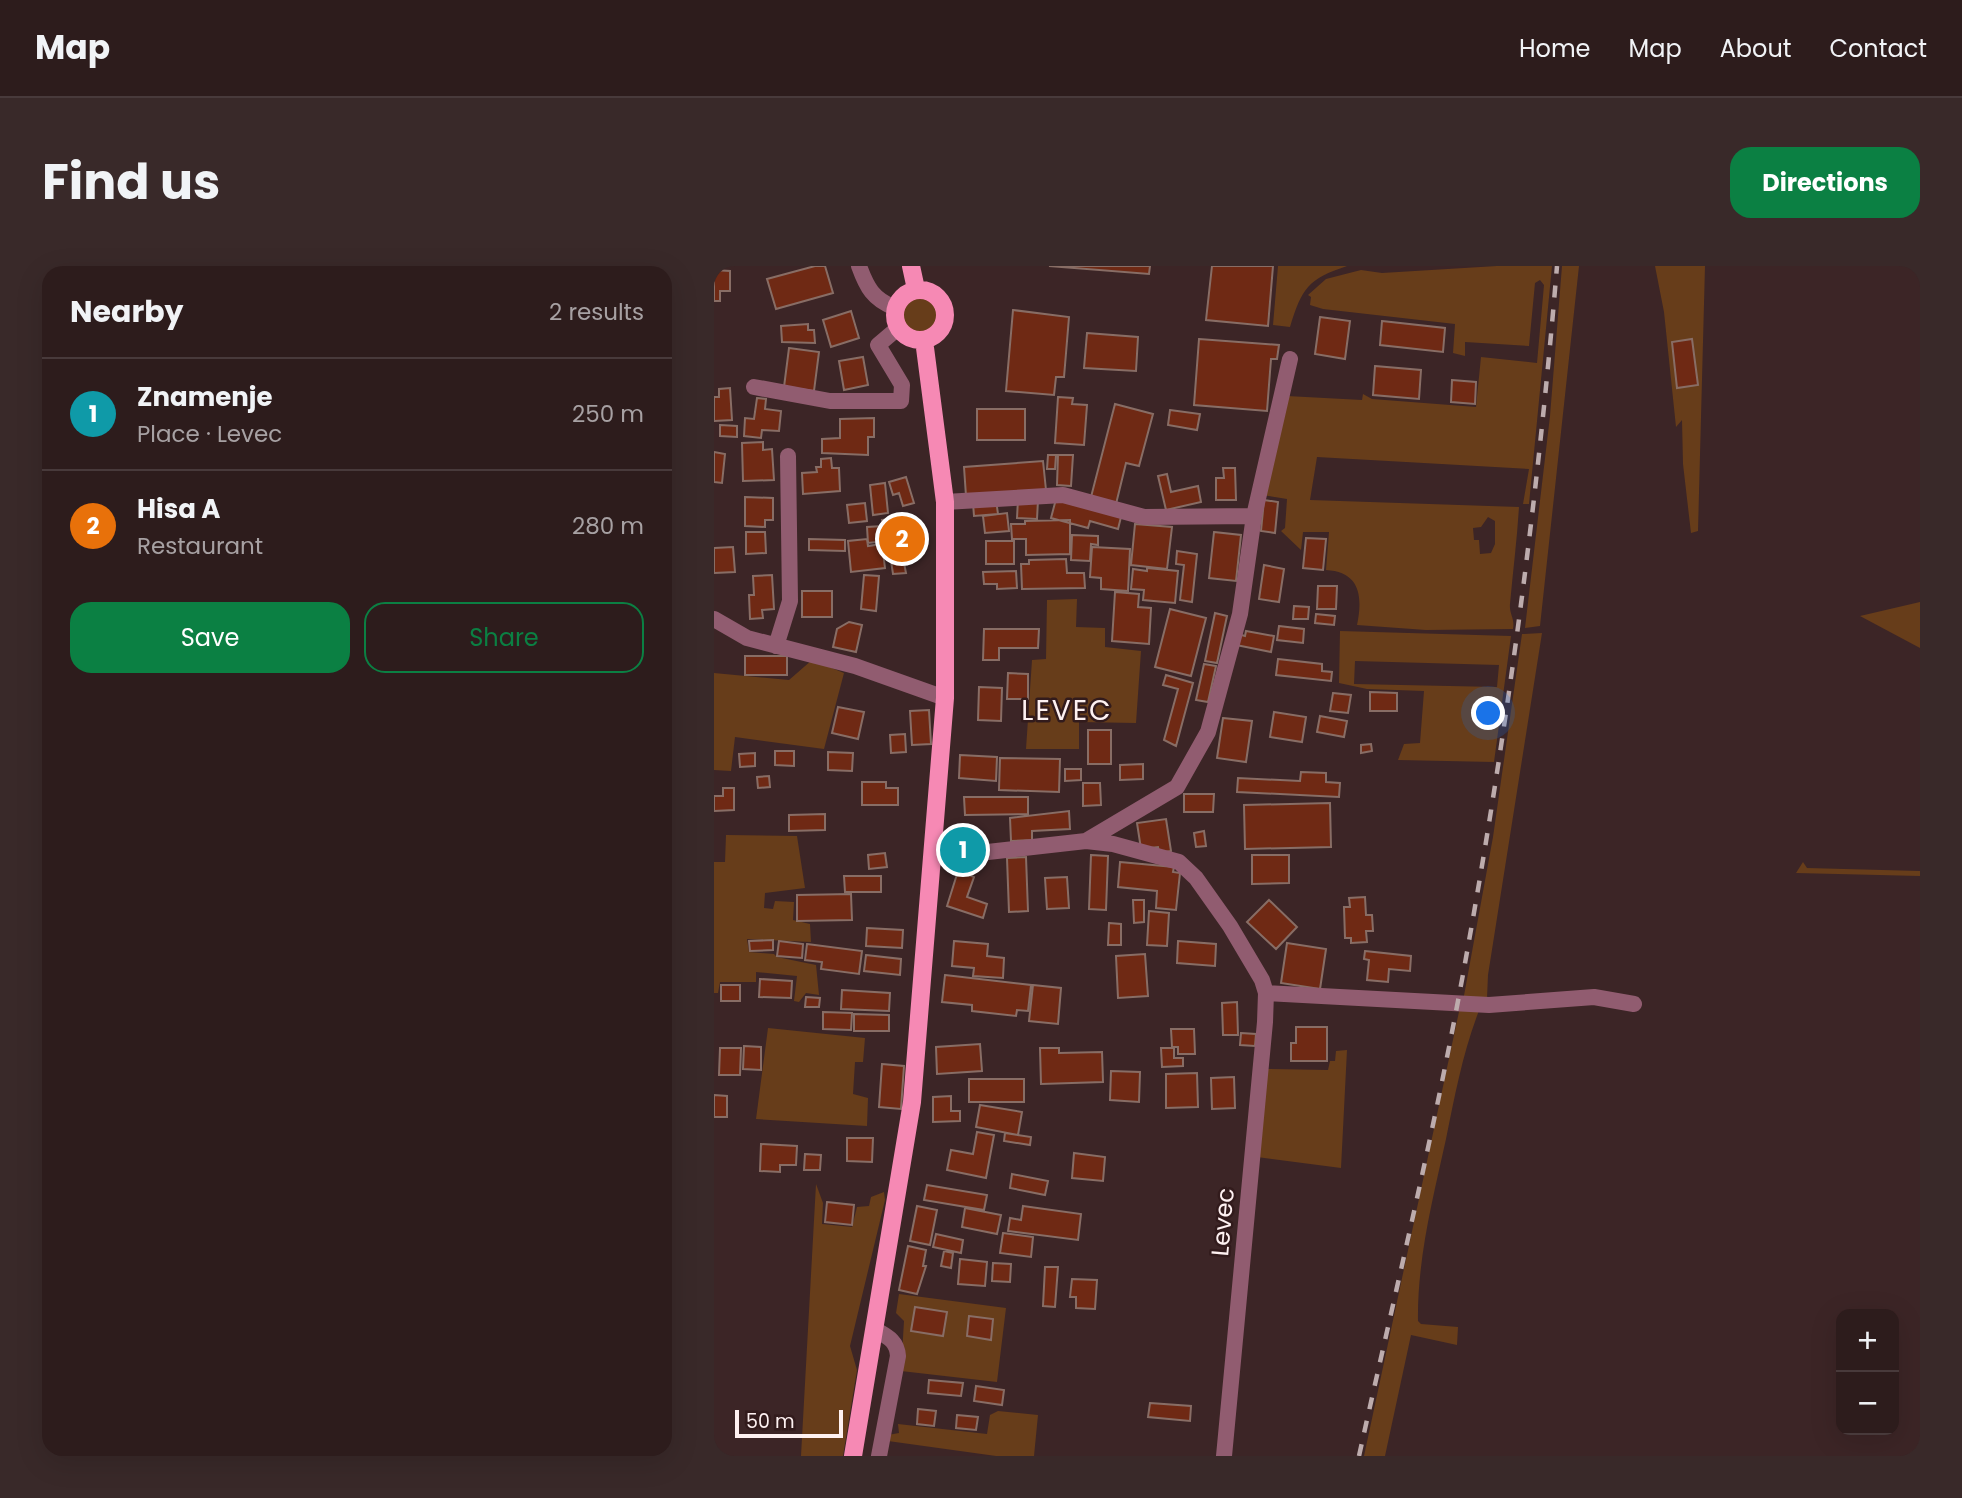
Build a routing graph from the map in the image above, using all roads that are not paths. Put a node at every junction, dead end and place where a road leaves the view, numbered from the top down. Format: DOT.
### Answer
graph roads {
  1 [pos="859,266"];
  2 [pos="911,266"];
  3 [pos="916,289"];
  4 [pos="895,308"];
  5 [pos="898,328"];
  6 [pos="924,340"];
  7 [pos="1290,359"];
  8 [pos="754,387"];
  9 [pos="788,456"];
  10 [pos="945,502"];
  11 [pos="1254,516"];
  12 [pos="714,619"];
  13 [pos="776,646"];
  14 [pos="945,698"];
  15 [pos="1086,841"];
  16 [pos="934,858"];
  17 [pos="1266,992"];
  18 [pos="1634,1004"];
  19 [pos="876,1330"];
  20 [pos="853,1456"];
  21 [pos="879,1456"];
  22 [pos="1224,1456"];
  1 -- 4 [label="street"];
  2 -- 3 [label="main road"];
  3 -- 4 [label="main road"];
  3 -- 6 [label="main road"];
  4 -- 5 [label="main road"];
  5 -- 6 [label="main road"];
  5 -- 8 [label="street"];
  6 -- 10 [label="main road"];
  7 -- 11 [label="street"];
  9 -- 13 [label="street"];
  10 -- 11 [label="street"];
  10 -- 14 [label="main road"];
  11 -- 15 [label="street"];
  12 -- 13 [label="street"];
  13 -- 14 [label="street"];
  14 -- 16 [label="main road"];
  15 -- 16 [label="street"];
  15 -- 17 [label="street"];
  16 -- 19 [label="main road"];
  17 -- 18 [label="street"];
  17 -- 22 [label="street, Levec"];
  19 -- 20 [label="main road"];
  19 -- 21 [label="street"];
}
